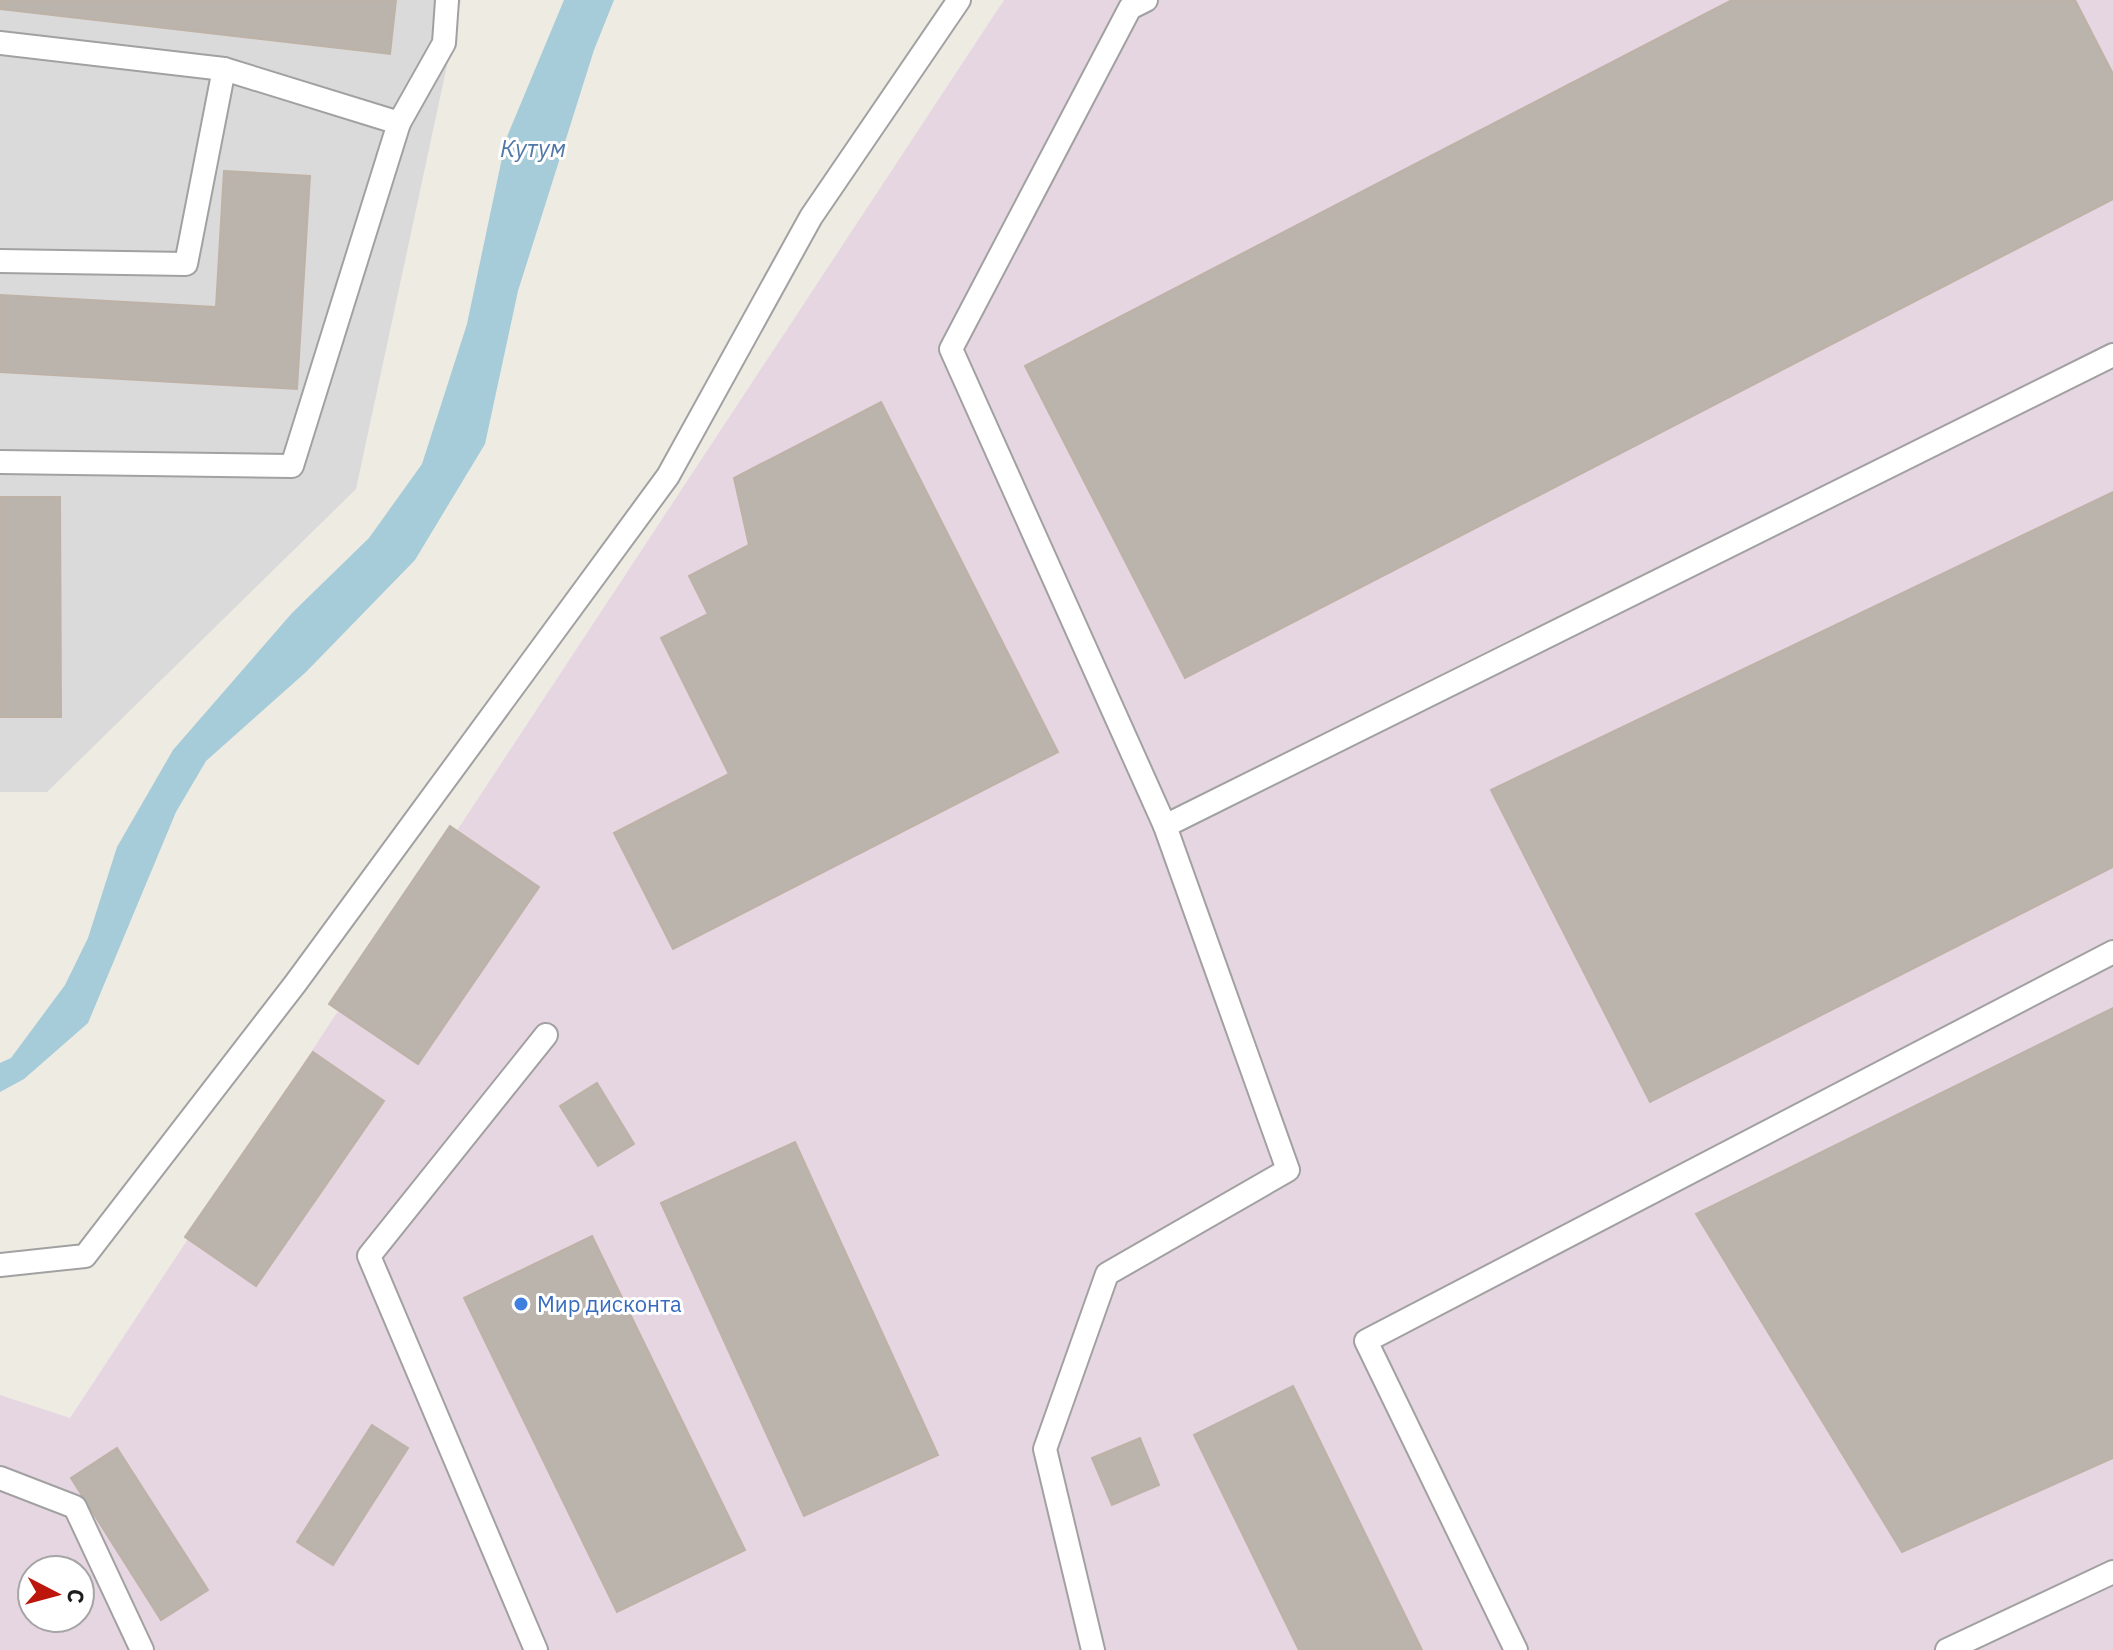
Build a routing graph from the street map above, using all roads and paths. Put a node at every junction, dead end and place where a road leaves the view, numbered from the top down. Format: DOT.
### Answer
graph roads {
  1 [pos="447,0"];
  2 [pos="959,0"];
  3 [pos="1146,0"];
  4 [pos="0,43"];
  5 [pos="224,69"];
  6 [pos="399,123"];
  7 [pos="0,261"];
  8 [pos="2113,355"];
  9 [pos="0,462"];
  10 [pos="1165,826"];
  11 [pos="2113,952"];
  12 [pos="546,1035"];
  13 [pos="0,1265"];
  14 [pos="0,1478"];
  15 [pos="2113,1572"];
  16 [pos="142,1650"];
  17 [pos="536,1650"];
  18 [pos="1093,1650"];
  19 [pos="1516,1650"];
  20 [pos="1947,1650"];
  1 -- 6 [label="lane"];
  2 -- 13 [label="lane"];
  3 -- 10 [label="lane"];
  4 -- 5 [label="lane"];
  5 -- 6 [label="lane"];
  5 -- 7 [label="lane"];
  6 -- 9 [label="lane"];
  8 -- 10 [label="lane"];
  10 -- 18 [label="lane"];
  11 -- 19 [label="lane"];
  12 -- 17 [label="lane"];
  14 -- 16 [label="lane"];
  15 -- 20 [label="lane"];
}
